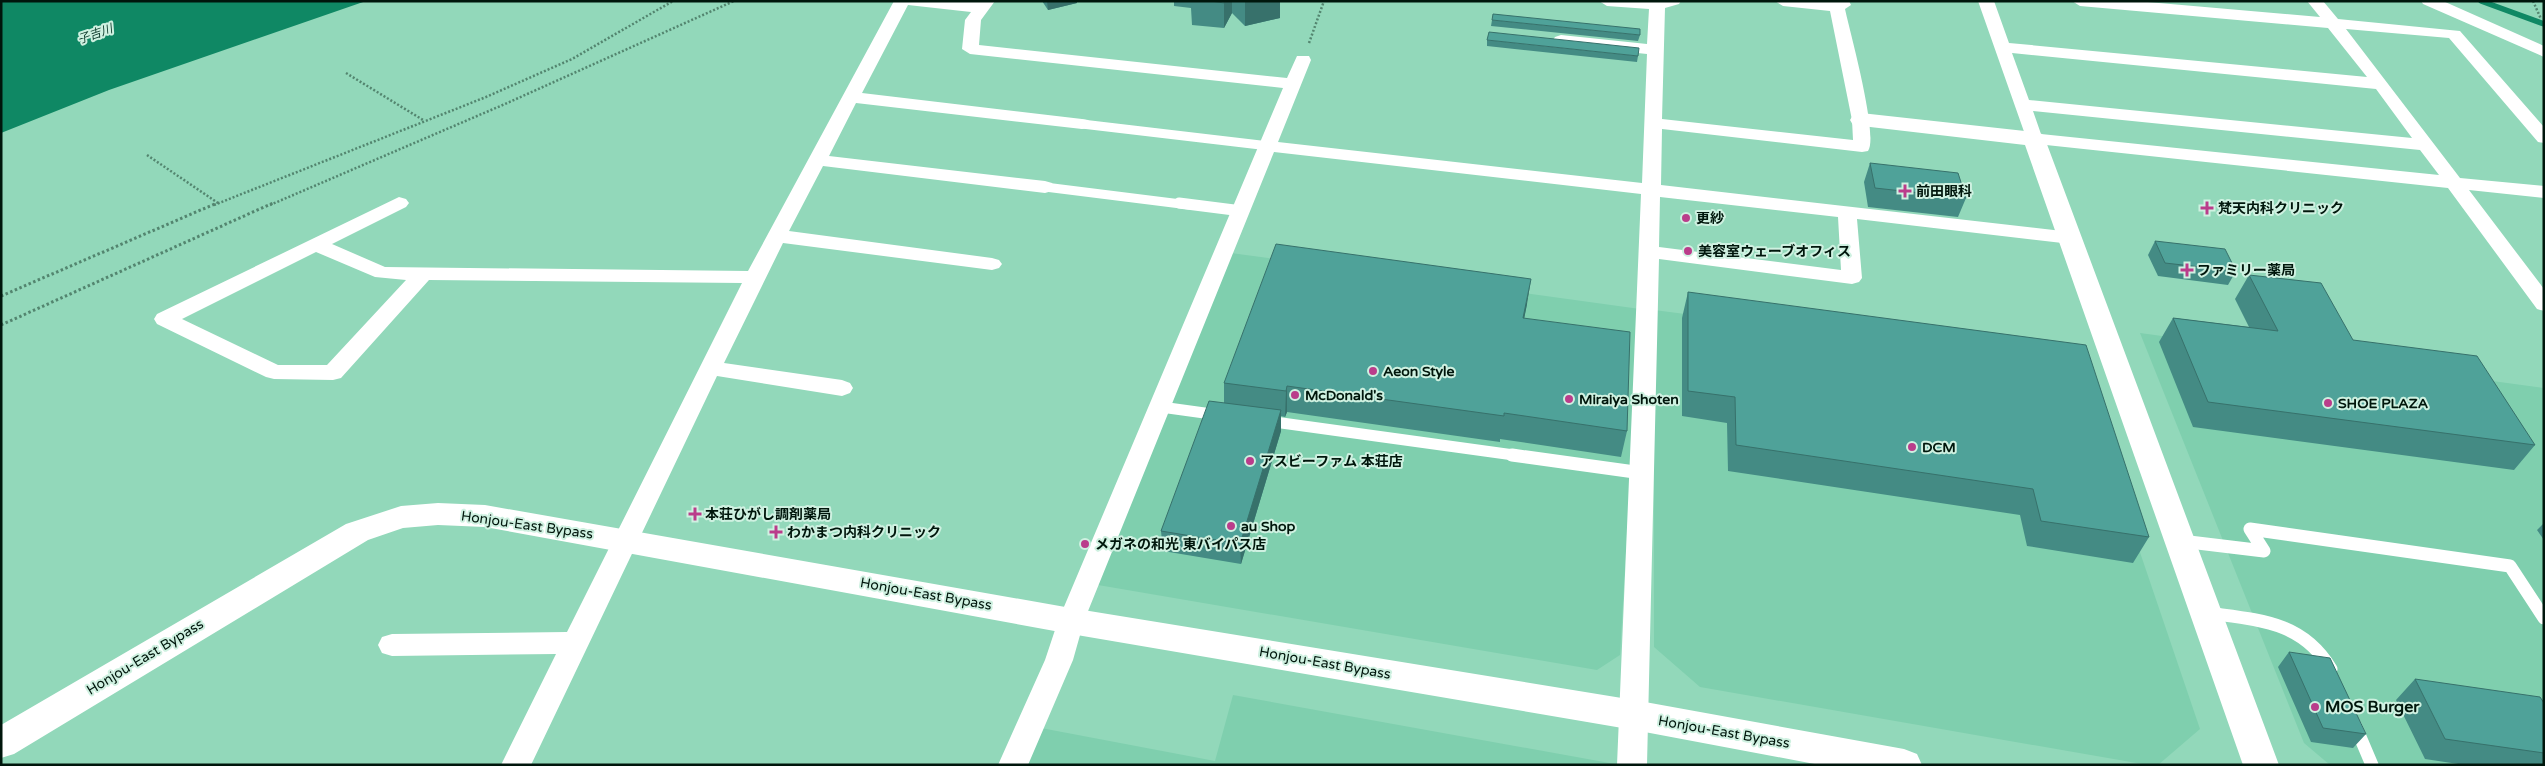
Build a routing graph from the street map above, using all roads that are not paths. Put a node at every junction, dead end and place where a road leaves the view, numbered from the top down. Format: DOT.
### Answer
graph roads {
  1 [pos="902,1"];
  2 [pos="911,1"];
  3 [pos="1607,1"];
  4 [pos="1784,1"];
  5 [pos="1986,1"];
  6 [pos="2080,1"];
  7 [pos="2316,1"];
  8 [pos="2429,1"];
  9 [pos="1665,3"];
  10 [pos="1839,4"];
  11 [pos="984,5"];
  12 [pos="2332,24"];
  13 [pos="1549,39"];
  14 [pos="2002,47"];
  15 [pos="1656,50"];
  16 [pos="2544,52"];
  17 [pos="1303,60"];
  18 [pos="1293,84"];
  19 [pos="2381,84"];
  20 [pos="851,97"];
  21 [pos="2022,105"];
  22 [pos="1860,120"];
  23 [pos="1654,123"];
  24 [pos="1082,124"];
  25 [pos="2544,138"];
  26 [pos="2034,139"];
  27 [pos="1269,146"];
  28 [pos="2426,146"];
  29 [pos="818,160"];
  30 [pos="2453,182"];
  31 [pos="1045,187"];
  32 [pos="1649,189"];
  33 [pos="2544,192"];
  34 [pos="399,203"];
  35 [pos="1242,211"];
  36 [pos="1847,213"];
  37 [pos="778,236"];
  38 [pos="2071,238"];
  39 [pos="317,245"];
  40 [pos="1650,252"];
  41 [pos="992,264"];
  42 [pos="422,275"];
  43 [pos="755,277"];
  44 [pos="2544,304"];
  45 [pos="710,368"];
  46 [pos="842,388"];
  47 [pos="1161,407"];
  48 [pos="1235,417"];
  49 [pos="1254,420"];
  50 [pos="1642,473"];
  51 [pos="626,540"];
  52 [pos="2180,541"];
  53 [pos="2206,612"];
  54 [pos="2544,618"];
  55 [pos="1071,621"];
  56 [pos="576,644"];
  57 [pos="392,645"];
  58 [pos="2337,684"];
  59 [pos="2349,711"];
  60 [pos="1634,716"];
  61 [pos="1,743"];
  62 [pos="516,765"];
  63 [pos="1013,765"];
  64 [pos="1632,765"];
  65 [pos="1904,765"];
  66 [pos="2261,765"];
  67 [pos="2372,765"];
  1 -- 20 [label="street"];
  2 -- 11 [label="street"];
  3 -- 9 [label="street"];
  4 -- 10 [label="street"];
  5 -- 14 [label="street"];
  6 -- 12 [label="street"];
  7 -- 12 [label="street"];
  8 -- 16 [label="street"];
  9 -- 15 [label="street"];
  10 -- 22 [label="street"];
  11 -- 18 [label="street"];
  12 -- 19 [label="street"];
  12 -- 25 [label="street"];
  13 -- 15 [label="street"];
  14 -- 19 [label="street"];
  14 -- 21 [label="street"];
  15 -- 23 [label="street"];
  17 -- 18 [label="street"];
  18 -- 27 [label="street"];
  19 -- 28 [label="street"];
  20 -- 24 [label="street"];
  20 -- 29 [label="street"];
  21 -- 26 [label="street"];
  21 -- 28 [label="street"];
  22 -- 23 [label="street"];
  22 -- 26 [label="main road"];
  23 -- 32 [label="street"];
  24 -- 27 [label="lane"];
  26 -- 30 [label="street"];
  26 -- 38 [label="main road"];
  27 -- 32 [label="street"];
  27 -- 35 [label="street"];
  28 -- 30 [label="street"];
  29 -- 31 [label="street"];
  29 -- 37 [label="street"];
  30 -- 33 [label="street"];
  30 -- 44 [label="street"];
  31 -- 35 [label="lane"];
  32 -- 36 [label="street"];
  32 -- 40 [label="street"];
  34 -- 39 [label="street"];
  35 -- 47 [label="street"];
  36 -- 38 [label="street"];
  36 -- 40 [label="street"];
  37 -- 41 [label="street"];
  37 -- 43 [label="street"];
  38 -- 52 [label="main road"];
  39 -- 42 [label="street"];
  39 -- 42 [label="street"];
  40 -- 50 [label="street"];
  42 -- 43 [label="street"];
  43 -- 45 [label="street"];
  45 -- 46 [label="street"];
  45 -- 51 [label="street"];
  47 -- 48 [label="lane"];
  47 -- 55 [label="street"];
  49 -- 50 [label="lane"];
  50 -- 60 [label="street"];
  51 -- 55 [label="main road, Honjou-East Bypass"];
  51 -- 56 [label="street"];
  51 -- 61 [label="main road, Honjou-East Bypass"];
  52 -- 53 [label="main road"];
  52 -- 54 [label="lane"];
  53 -- 58 [label="lane"];
  53 -- 66 [label="main road"];
  55 -- 60 [label="main road, Honjou-East Bypass"];
  55 -- 63 [label="street"];
  56 -- 57 [label="street"];
  56 -- 62 [label="street"];
  59 -- 67 [label="lane"];
  60 -- 64 [label="street"];
  60 -- 65 [label="main road, Honjou-East Bypass"];
}
